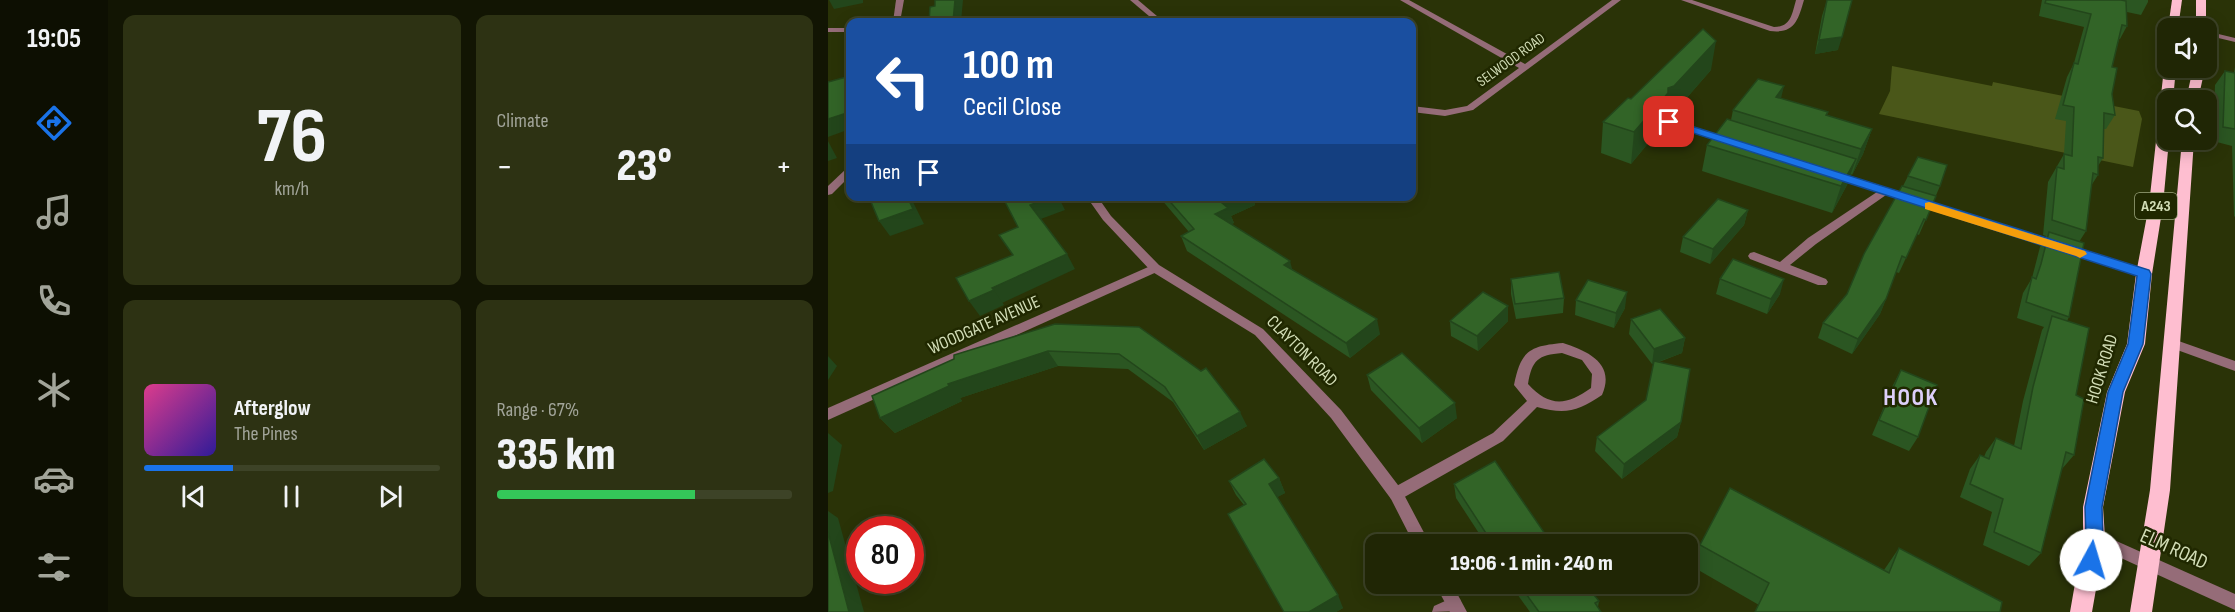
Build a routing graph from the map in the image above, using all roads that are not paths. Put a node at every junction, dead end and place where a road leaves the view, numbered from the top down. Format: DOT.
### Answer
graph roads {
  1 [pos="900,0"];
  2 [pos="1134,0"];
  3 [pos="1404,0"];
  4 [pos="1617,0"];
  5 [pos="1685,0"];
  6 [pos="1800,0"];
  7 [pos="2177,0"];
  8 [pos="2201,0"];
  9 [pos="895,18"];
  10 [pos="1155,18"];
  11 [pos="2174,18"];
  12 [pos="2201,18"];
  13 [pos="828,30"];
  14 [pos="846,30"];
  15 [pos="2217,36"];
  16 [pos="2235,40"];
  17 [pos="1524,67"];
  18 [pos="2169,78"];
  19 [pos="1416,109"];
  20 [pos="1669,122"];
  21 [pos="1737,144"];
  22 [pos="2187,150"];
  23 [pos="1827,174"];
  24 [pos="846,175"];
  25 [pos="828,192"];
  26 [pos="1884,192"];
  27 [pos="1095,201"];
  28 [pos="1754,256"];
  29 [pos="1781,267"];
  30 [pos="1155,268"];
  31 [pos="2144,274"];
  32 [pos="1822,282"];
  33 [pos="2173,344"];
  34 [pos="2235,366"];
  35 [pos="1535,400"];
  36 [pos="828,414"];
  37 [pos="1396,494"];
  38 [pos="1417,534"];
  39 [pos="2094,538"];
  40 [pos="2150,563"];
  41 [pos="1446,594"];
  42 [pos="2235,602"];
  43 [pos="1451,610"];
  44 [pos="2081,612"];
  45 [pos="2141,612"];
  1 -- 9 [label="street"];
  2 -- 10 [label="street"];
  3 -- 17 [label="street"];
  4 -- 17 [label="street, SELWOOD ROAD"];
  5 -- 6 [label="street"];
  7 -- 11 [label="highway"];
  8 -- 12 [label="highway"];
  13 -- 14 [label="street"];
  15 -- 16 [label="street"];
  17 -- 19 [label="street, SELWOOD ROAD"];
  18 -- 31 [label="highway, HOOK ROAD / A243"];
  20 -- 21 [label="street"];
  22 -- 33 [label="highway"];
  23 -- 26 [label="street"];
  24 -- 25 [label="street"];
  26 -- 29 [label="street"];
  26 -- 31 [label="street"];
  27 -- 30 [label="street, CLAYTON ROAD"];
  28 -- 29 [label="street"];
  29 -- 32 [label="street"];
  30 -- 36 [label="street, WOODGATE AVENUE"];
  30 -- 37 [label="street, CLAYTON ROAD"];
  31 -- 39 [label="highway, HOOK ROAD / A243"];
  33 -- 34 [label="street"];
  33 -- 40 [label="highway"];
  35 -- 35 [label="street"];
  35 -- 37 [label="street"];
  37 -- 38 [label="street, CLAYTON ROAD"];
  39 -- 40 [label="street, ELM ROAD"];
  39 -- 44 [label="highway, HOOK ROAD / A243"];
  40 -- 42 [label="street, ELM ROAD"];
  40 -- 45 [label="highway"];
  41 -- 43 [label="street"];
}
